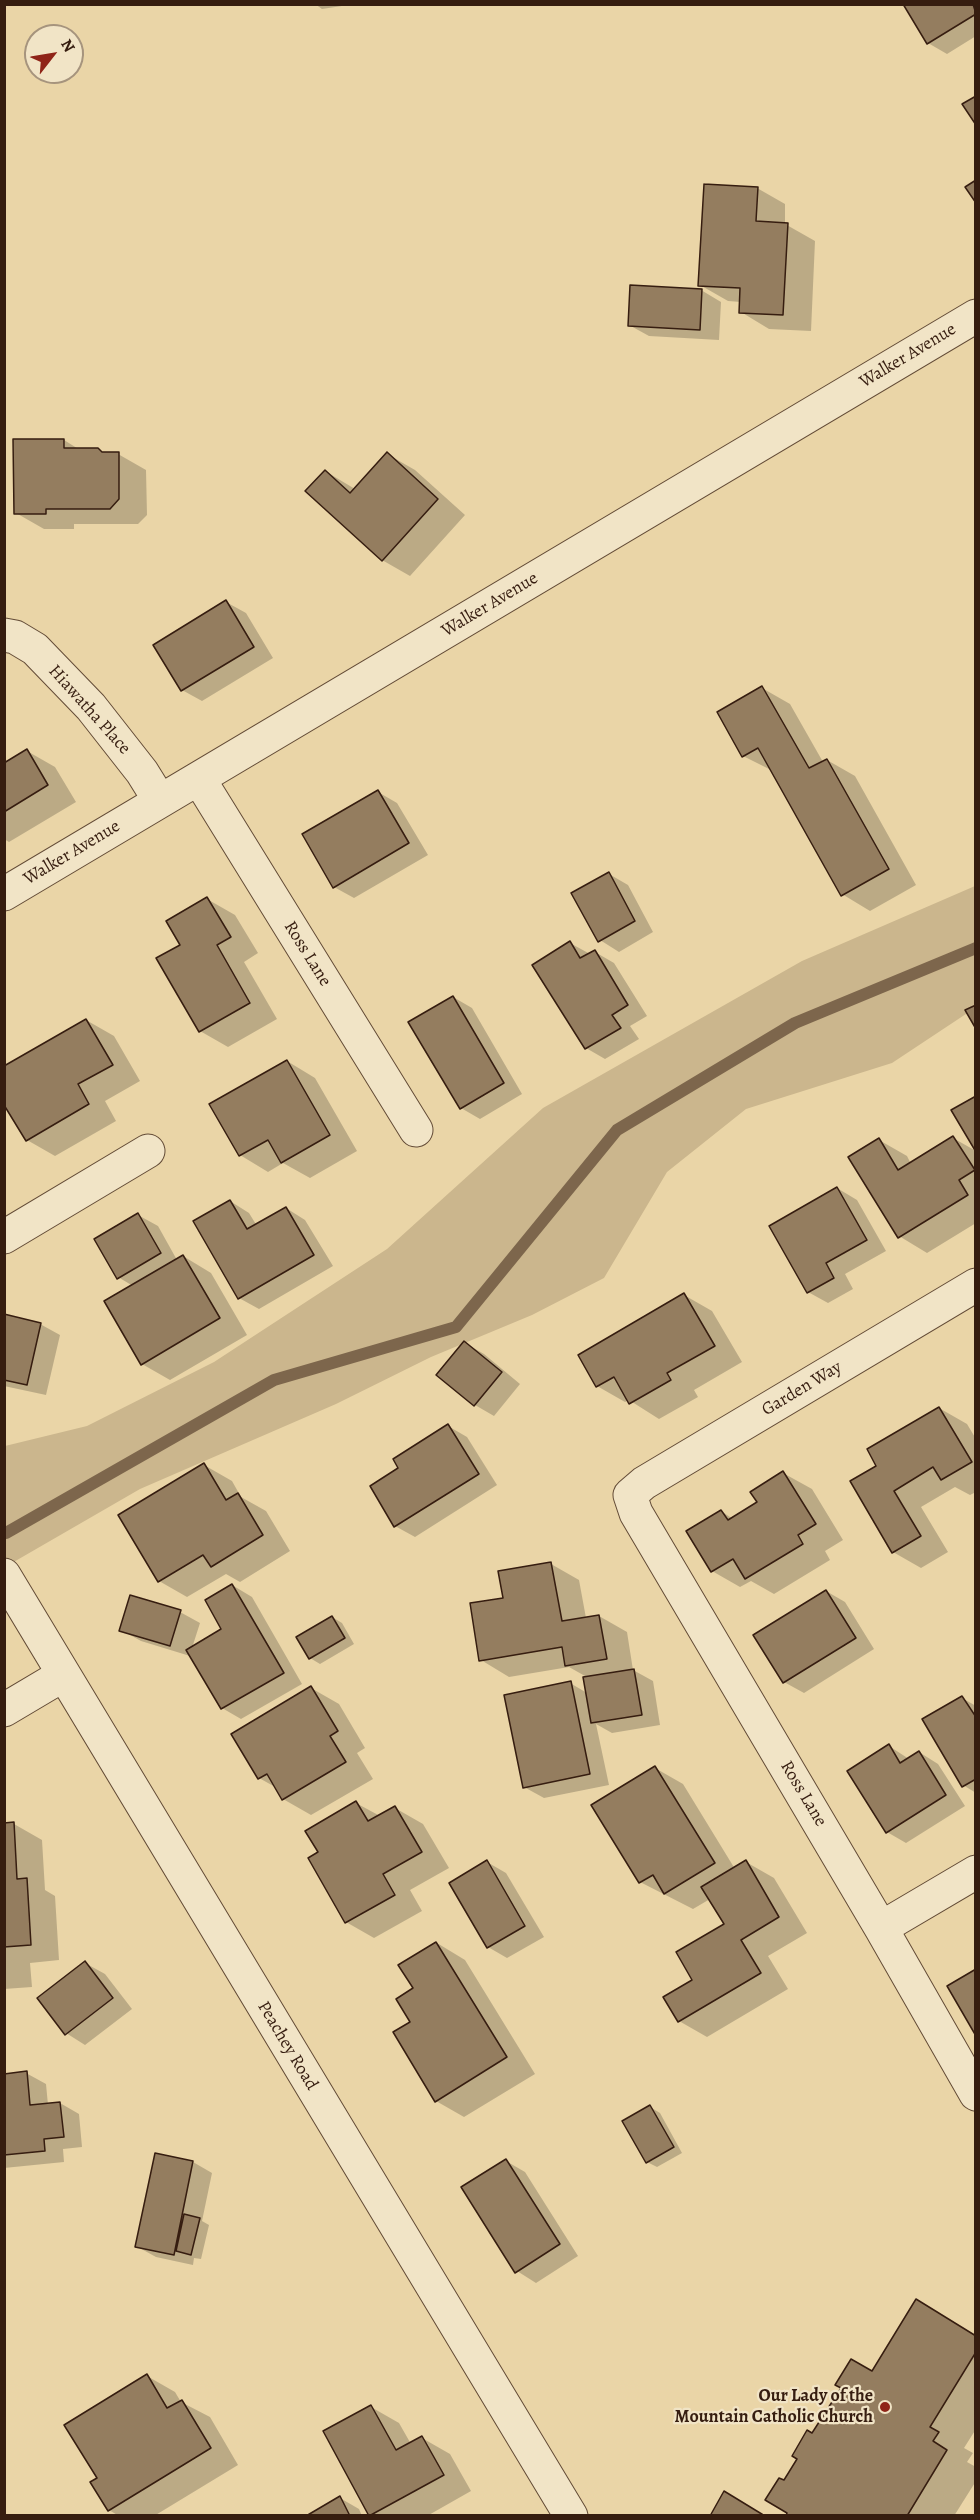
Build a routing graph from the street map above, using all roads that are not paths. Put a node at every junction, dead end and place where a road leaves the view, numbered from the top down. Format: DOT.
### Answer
graph roads {
  1 [pos="975,316"];
  2 [pos="4,635"];
  3 [pos="199,778"];
  4 [pos="160,801"];
  5 [pos="4,894"];
  6 [pos="416,1130"];
  7 [pos="148,1151"];
  8 [pos="4,1237"];
  9 [pos="975,1285"];
  10 [pos="630,1495"];
  11 [pos="4,1575"];
  12 [pos="63,1675"];
  13 [pos="4,1710"];
  14 [pos="975,1872"];
  15 [pos="881,1928"];
  16 [pos="975,2094"];
  17 [pos="571,2516"];
  1 -- 3 [label="street, Walker Avenue"];
  2 -- 4 [label="street, Hiawatha Place"];
  3 -- 4 [label="street, Walker Avenue"];
  3 -- 6 [label="street, Ross Lane"];
  4 -- 5 [label="street, Walker Avenue"];
  7 -- 8 [label="street"];
  9 -- 10 [label="street, Garden Way"];
  10 -- 15 [label="street, Ross Lane"];
  11 -- 12 [label="street, Peachey Road"];
  12 -- 13 [label="street"];
  12 -- 17 [label="street, Peachey Road"];
  14 -- 15 [label="street"];
  15 -- 16 [label="street, Ross Lane"];
}
